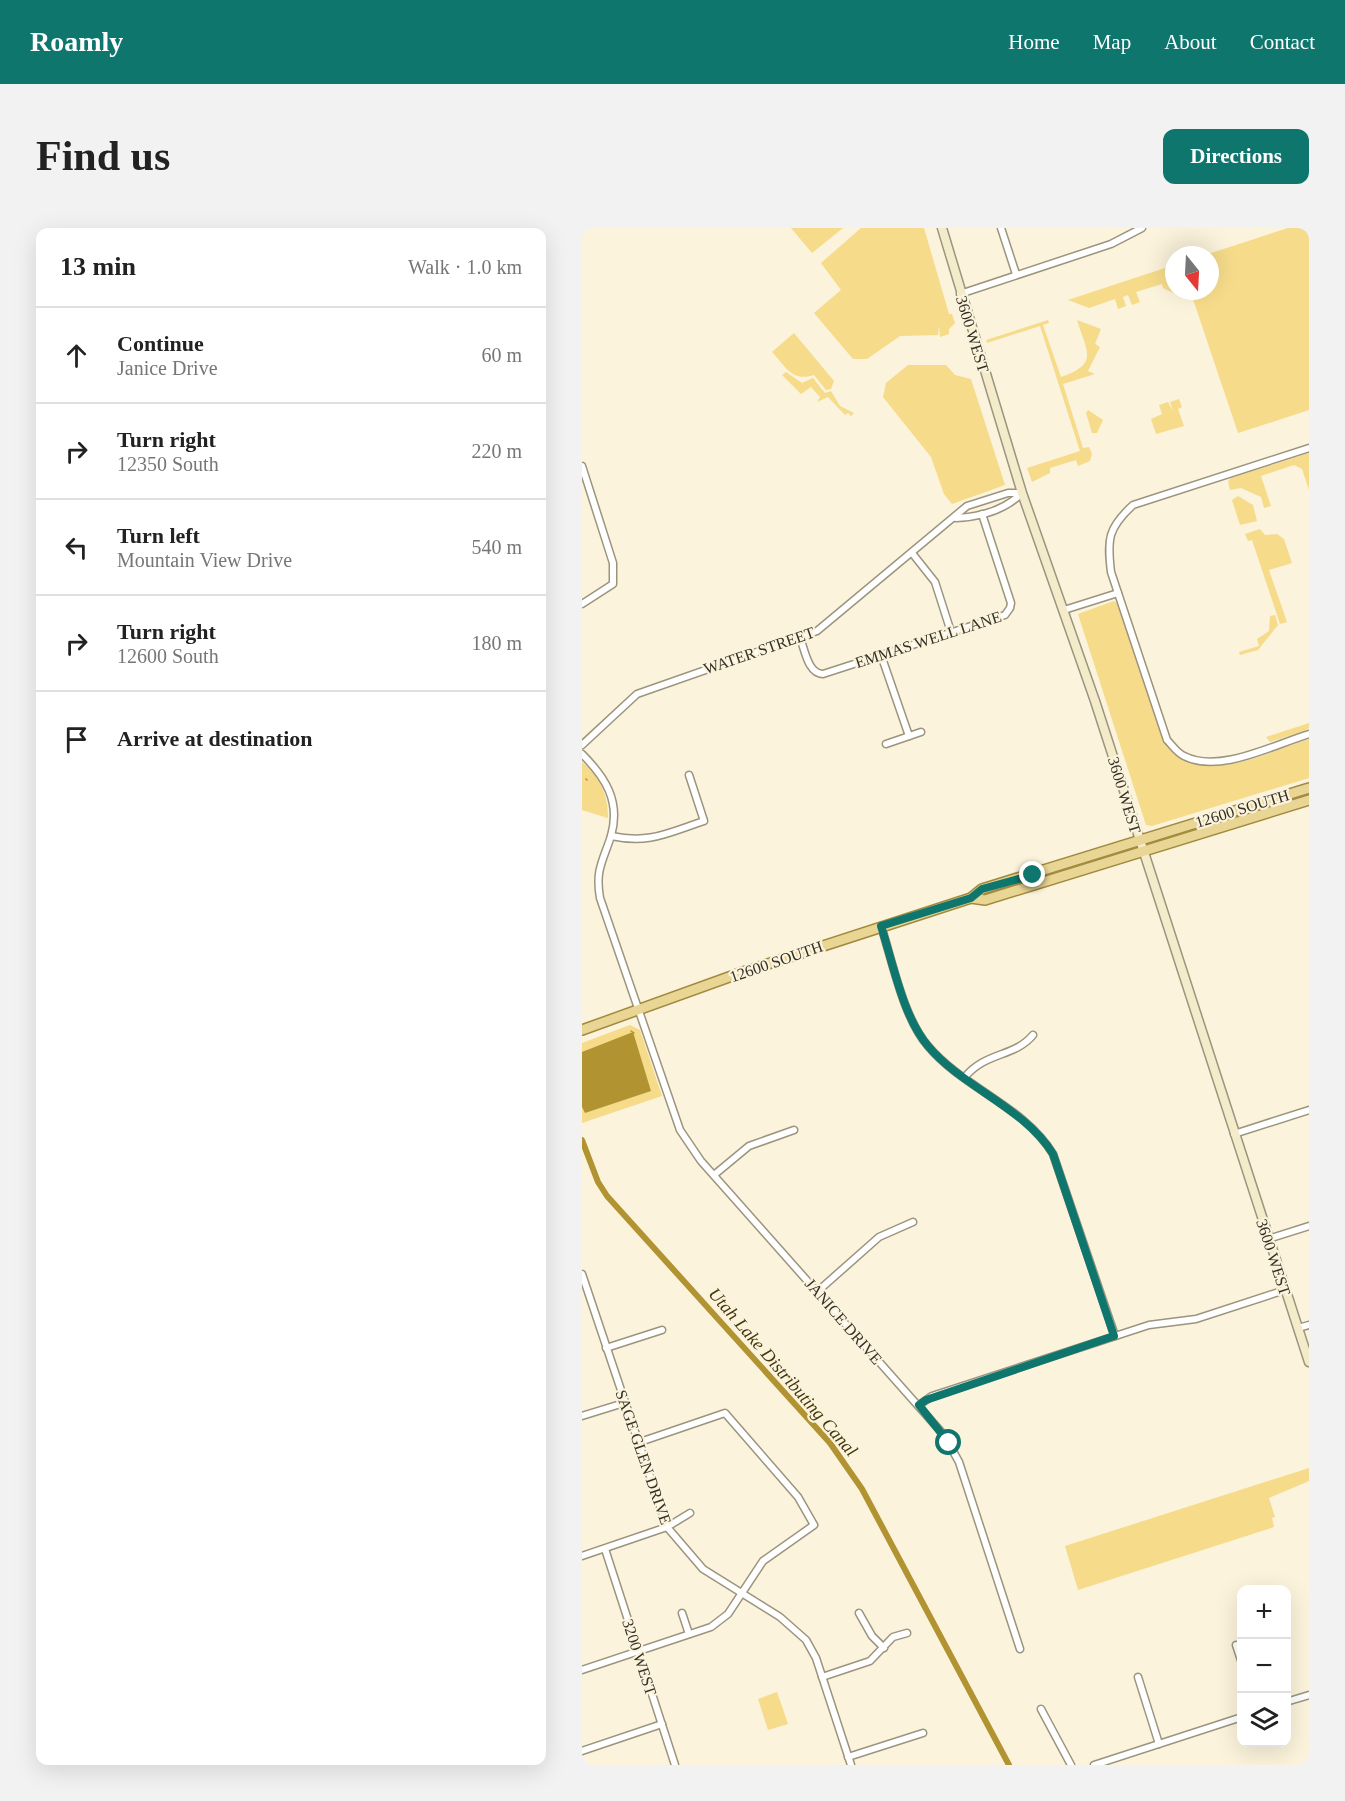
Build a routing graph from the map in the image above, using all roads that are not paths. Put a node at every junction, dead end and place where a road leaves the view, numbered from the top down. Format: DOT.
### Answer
graph roads {
  1 [pos="942,228"];
  2 [pos="1001,228"];
  3 [pos="1142,228"];
  4 [pos="1016,274"];
  5 [pos="960,294"];
  6 [pos="1309,448"];
  7 [pos="582,466"];
  8 [pos="589,489"];
  9 [pos="582,491"];
  10 [pos="1022,493"];
  11 [pos="982,514"];
  12 [pos="956,518"];
  13 [pos="912,554"];
  14 [pos="1118,593"];
  15 [pos="582,604"];
  16 [pos="1064,610"];
  17 [pos="951,632"];
  18 [pos="800,638"];
  19 [pos="881,655"];
  20 [pos="921,732"];
  21 [pos="1309,734"];
  22 [pos="909,736"];
  23 [pos="886,744"];
  24 [pos="582,745"];
  25 [pos="582,754"];
  26 [pos="689,775"];
  27 [pos="1309,788"];
  28 [pos="1309,800"];
  29 [pos="611,836"];
  30 [pos="1139,841"];
  31 [pos="1142,851"];
  32 [pos="971,898"];
  33 [pos="881,926"];
  34 [pos="639,1010"];
  35 [pos="582,1030"];
  36 [pos="1033,1035"];
  37 [pos="965,1077"];
  38 [pos="1309,1110"];
  39 [pos="794,1130"];
  40 [pos="1234,1134"];
  41 [pos="714,1175"];
  42 [pos="913,1222"];
  43 [pos="1309,1226"];
  44 [pos="1268,1239"];
  45 [pos="582,1274"];
  46 [pos="1285,1290"];
  47 [pos="818,1291"];
  48 [pos="1309,1325"];
  49 [pos="1298,1328"];
  50 [pos="662,1329"];
  51 [pos="1114,1336"];
  52 [pos="606,1348"];
  53 [pos="1309,1362"];
  54 [pos="624,1403"];
  55 [pos="919,1405"];
  56 [pos="582,1416"];
  57 [pos="638,1443"];
  58 [pos="690,1513"];
  59 [pos="667,1527"];
  60 [pos="605,1549"];
  61 [pos="582,1556"];
  62 [pos="742,1595"];
  63 [pos="682,1613"];
  64 [pos="859,1613"];
  65 [pos="907,1633"];
  66 [pos="689,1634"];
  67 [pos="1236,1645"];
  68 [pos="884,1648"];
  69 [pos="1237,1648"];
  70 [pos="1020,1649"];
  71 [pos="638,1652"];
  72 [pos="582,1670"];
  73 [pos="822,1677"];
  74 [pos="1138,1677"];
  75 [pos="1309,1695"];
  76 [pos="1291,1701"];
  77 [pos="1041,1709"];
  78 [pos="1237,1719"];
  79 [pos="662,1724"];
  80 [pos="923,1733"];
  81 [pos="1159,1744"];
  82 [pos="582,1751"];
  83 [pos="848,1757"];
  84 [pos="1106,1763"];
  85 [pos="675,1765"];
  86 [pos="851,1765"];
  87 [pos="1071,1765"];
  88 [pos="1094,1765"];
  1 -- 5 [label="main road, 3600 WEST"];
  2 -- 4 [label="street"];
  3 -- 4 [label="street"];
  4 -- 5 [label="street"];
  5 -- 10 [label="main road, 3600 WEST"];
  6 -- 14 [label="street"];
  7 -- 8 [label="street"];
  8 -- 9 [label="street"];
  8 -- 15 [label="street"];
  10 -- 11 [label="street"];
  10 -- 12 [label="street, WATER STREET"];
  10 -- 16 [label="main road, 3600 WEST"];
  11 -- 12 [label="street"];
  11 -- 17 [label="street, EMMAS WELL LANE"];
  12 -- 13 [label="street, WATER STREET"];
  13 -- 17 [label="street"];
  13 -- 18 [label="street, WATER STREET"];
  14 -- 16 [label="street"];
  14 -- 21 [label="street"];
  16 -- 30 [label="main road, 3600 WEST"];
  17 -- 19 [label="street, EMMAS WELL LANE"];
  18 -- 19 [label="street, EMMAS WELL LANE"];
  18 -- 24 [label="street, WATER STREET"];
  19 -- 22 [label="street"];
  20 -- 22 [label="street"];
  22 -- 23 [label="street"];
  25 -- 29 [label="street, JANICE DRIVE"];
  26 -- 29 [label="street"];
  27 -- 30 [label="main road, 12600 SOUTH"];
  28 -- 31 [label="main road, 12600 SOUTH"];
  29 -- 34 [label="street, JANICE DRIVE"];
  30 -- 31 [label="main road, 3600 WEST"];
  30 -- 32 [label="main road, 12600 SOUTH"];
  31 -- 32 [label="main road, 12600 SOUTH"];
  31 -- 40 [label="main road, 3600 WEST"];
  32 -- 33 [label="main road, 12600 SOUTH"];
  33 -- 34 [label="main road, 12600 SOUTH"];
  33 -- 37 [label="street"];
  34 -- 35 [label="main road, 12600 SOUTH"];
  34 -- 41 [label="street, JANICE DRIVE"];
  36 -- 37 [label="street"];
  37 -- 51 [label="street"];
  38 -- 40 [label="street"];
  39 -- 41 [label="street"];
  40 -- 44 [label="main road, 3600 WEST"];
  41 -- 47 [label="street, JANICE DRIVE"];
  42 -- 47 [label="street"];
  43 -- 44 [label="street"];
  44 -- 46 [label="main road, 3600 WEST"];
  45 -- 52 [label="street, SAGE GLEN DRIVE"];
  46 -- 49 [label="main road, 3600 WEST"];
  46 -- 51 [label="street"];
  47 -- 55 [label="street, JANICE DRIVE"];
  48 -- 49 [label="street"];
  49 -- 53 [label="main road, 3600 WEST"];
  50 -- 52 [label="street"];
  51 -- 55 [label="street"];
  52 -- 54 [label="street, SAGE GLEN DRIVE"];
  54 -- 56 [label="street"];
  54 -- 57 [label="street, SAGE GLEN DRIVE"];
  55 -- 70 [label="street, JANICE DRIVE"];
  57 -- 59 [label="street, SAGE GLEN DRIVE"];
  57 -- 62 [label="street"];
  58 -- 59 [label="street"];
  59 -- 60 [label="street"];
  59 -- 62 [label="street, SAGE GLEN DRIVE"];
  60 -- 61 [label="street"];
  60 -- 71 [label="street, 3200 WEST"];
  62 -- 66 [label="street"];
  62 -- 73 [label="street, SAGE GLEN DRIVE"];
  63 -- 66 [label="street"];
  64 -- 68 [label="street"];
  65 -- 68 [label="street"];
  66 -- 71 [label="street"];
  67 -- 69 [label="street"];
  68 -- 73 [label="street"];
  71 -- 72 [label="street"];
  71 -- 79 [label="street, 3200 WEST"];
  73 -- 83 [label="street, SAGE GLEN DRIVE"];
  74 -- 81 [label="street"];
  75 -- 76 [label="street"];
  77 -- 87 [label="street"];
  78 -- 81 [label="street"];
  79 -- 82 [label="street"];
  79 -- 85 [label="street, 3200 WEST"];
  80 -- 83 [label="street"];
  81 -- 84 [label="street"];
  83 -- 86 [label="street, SAGE GLEN DRIVE"];
  84 -- 88 [label="street"];
}
